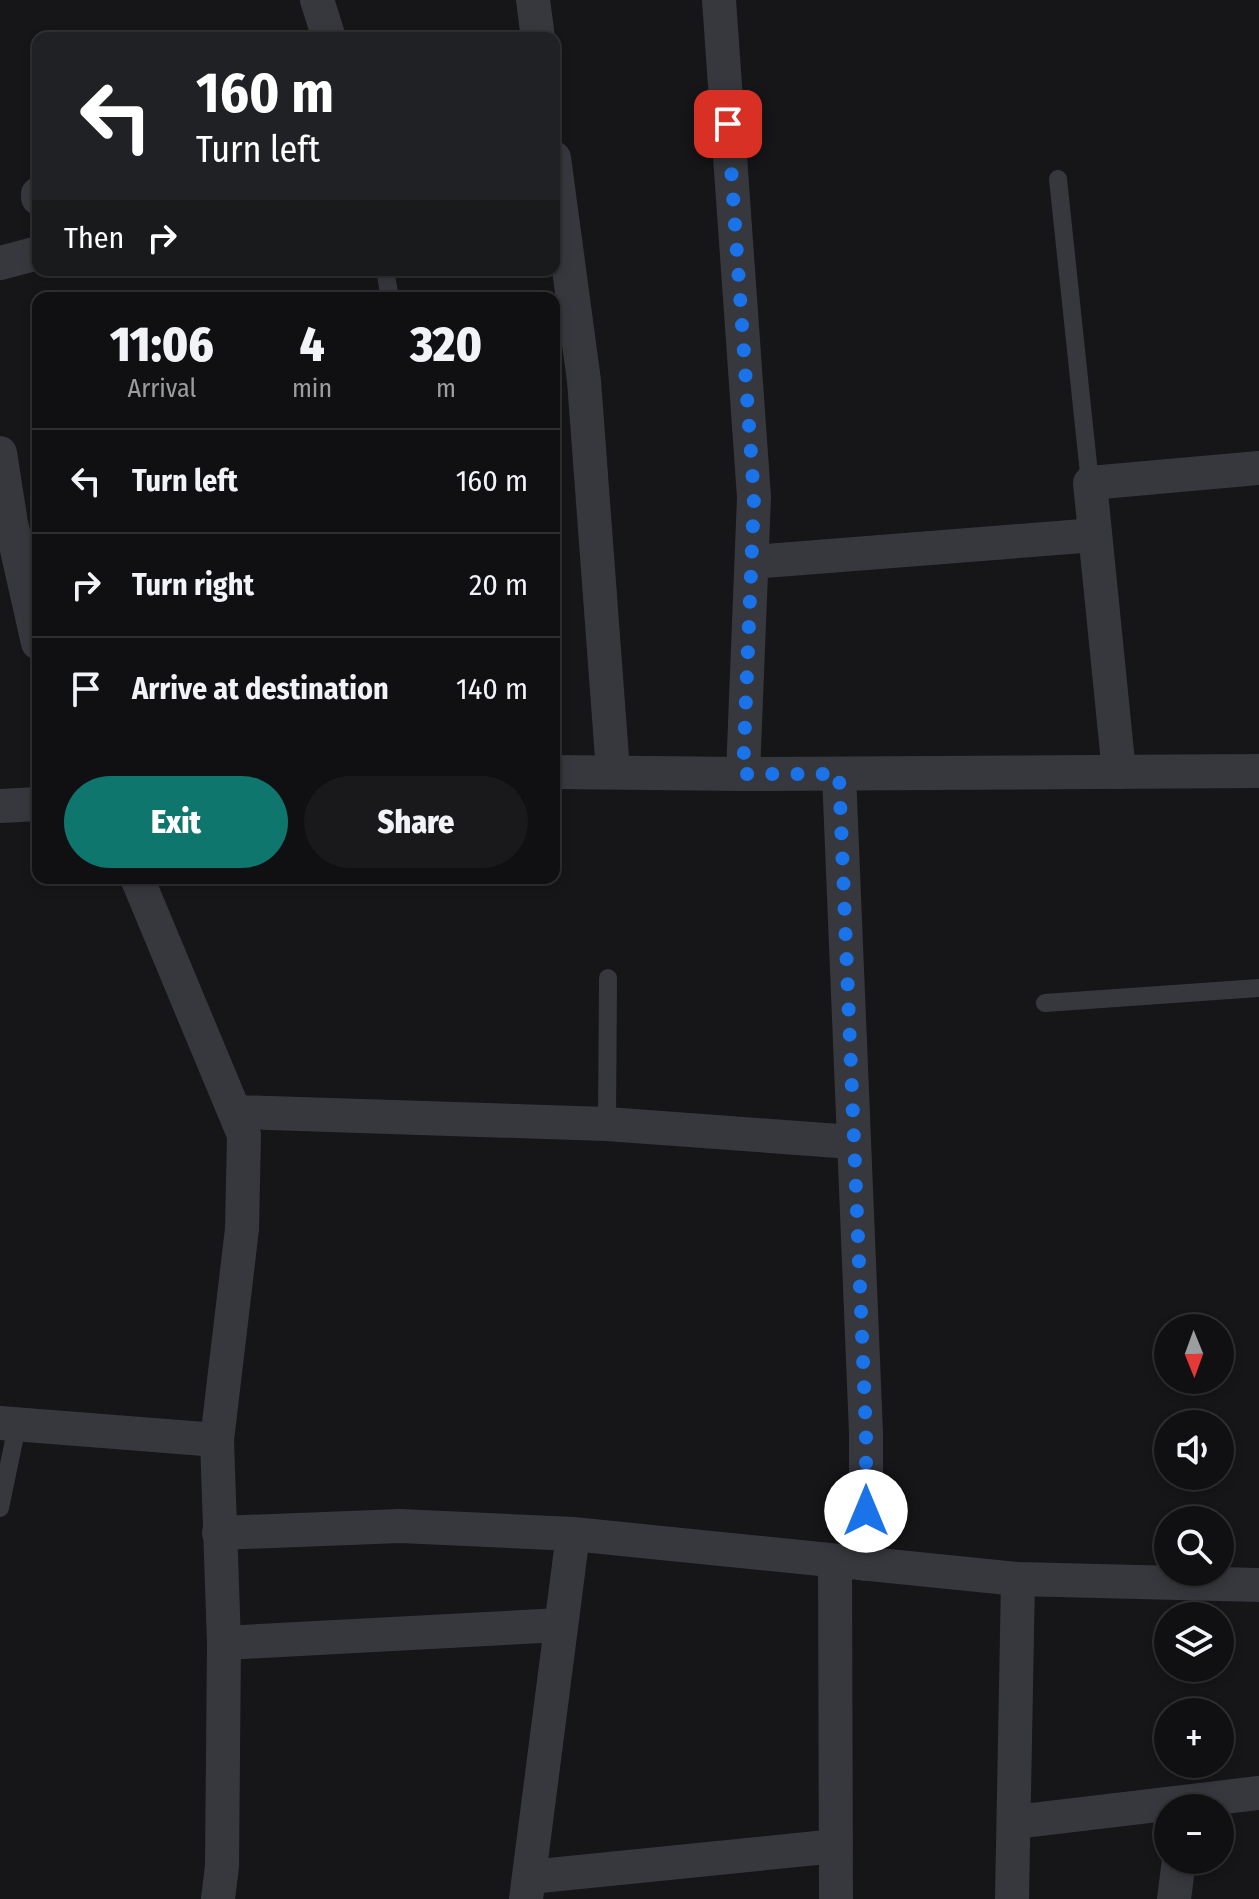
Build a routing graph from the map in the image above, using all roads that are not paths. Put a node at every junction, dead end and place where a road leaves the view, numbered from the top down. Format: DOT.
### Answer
graph roads {
  1 [pos="317,0"];
  2 [pos="533,0"];
  3 [pos="719,0"];
  4 [pos="327,32"];
  5 [pos="537,32"];
  6 [pos="1058,179"];
  7 [pos="560,203"];
  8 [pos="32,255"];
  9 [pos="0,263"];
  10 [pos="0,453"];
  11 [pos="1259,468"];
  12 [pos="1090,483"];
  13 [pos="5,523"];
  14 [pos="1095,535"];
  15 [pos="753,562"];
  16 [pos="32,621"];
  17 [pos="613,771"];
  18 [pos="1259,771"];
  19 [pos="560,772"];
  20 [pos="1119,772"];
  21 [pos="743,774"];
  22 [pos="839,774"];
  23 [pos="32,804"];
  24 [pos="0,806"];
  25 [pos="140,884"];
  26 [pos="608,978"];
  27 [pos="1259,988"];
  28 [pos="1045,1003"];
  29 [pos="235,1112"];
  30 [pos="607,1124"];
  31 [pos="852,1142"];
  32 [pos="9,1424"];
  33 [pos="217,1440"];
  34 [pos="0,1508"];
  35 [pos="219,1533"];
  36 [pos="573,1534"];
  37 [pos="851,1562"];
  38 [pos="1018,1579"];
  39 [pos="1259,1585"];
  40 [pos="560,1625"];
  41 [pos="224,1643"];
  42 [pos="1259,1793"];
  43 [pos="1234,1797"];
  44 [pos="1154,1808"];
  45 [pos="1014,1822"];
  46 [pos="836,1846"];
  47 [pos="1177,1874"];
  48 [pos="528,1888"];
  49 [pos="218,1899"];
  50 [pos="836,1899"];
  51 [pos="1012,1899"];
  52 [pos="1174,1899"];
  1 -- 4 [label="street"];
  2 -- 5 [label="street"];
  3 -- 15 [label="street"];
  6 -- 12 [label="lane"];
  7 -- 17 [label="street"];
  8 -- 9 [label="street"];
  10 -- 13 [label="street"];
  11 -- 12 [label="street"];
  12 -- 14 [label="street"];
  13 -- 16 [label="street"];
  14 -- 15 [label="street"];
  14 -- 20 [label="street"];
  15 -- 21 [label="street"];
  17 -- 19 [label="street"];
  17 -- 21 [label="street"];
  18 -- 20 [label="street"];
  20 -- 22 [label="street"];
  21 -- 22 [label="street"];
  22 -- 31 [label="street"];
  23 -- 24 [label="street"];
  25 -- 29 [label="street"];
  26 -- 30 [label="lane"];
  27 -- 28 [label="lane"];
  29 -- 30 [label="street"];
  29 -- 33 [label="street"];
  30 -- 31 [label="street"];
  31 -- 37 [label="street"];
  32 -- 33 [label="street"];
  32 -- 34 [label="lane"];
  33 -- 35 [label="street"];
  35 -- 36 [label="street"];
  35 -- 41 [label="street"];
  36 -- 37 [label="street"];
  36 -- 40 [label="street"];
  37 -- 38 [label="street"];
  37 -- 46 [label="street"];
  38 -- 39 [label="street"];
  38 -- 45 [label="street"];
  40 -- 41 [label="street"];
  40 -- 48 [label="street"];
  41 -- 49 [label="street"];
  42 -- 43 [label="street"];
  44 -- 45 [label="street"];
  45 -- 51 [label="street"];
  46 -- 48 [label="street"];
  46 -- 50 [label="street"];
  47 -- 52 [label="street"];
}
